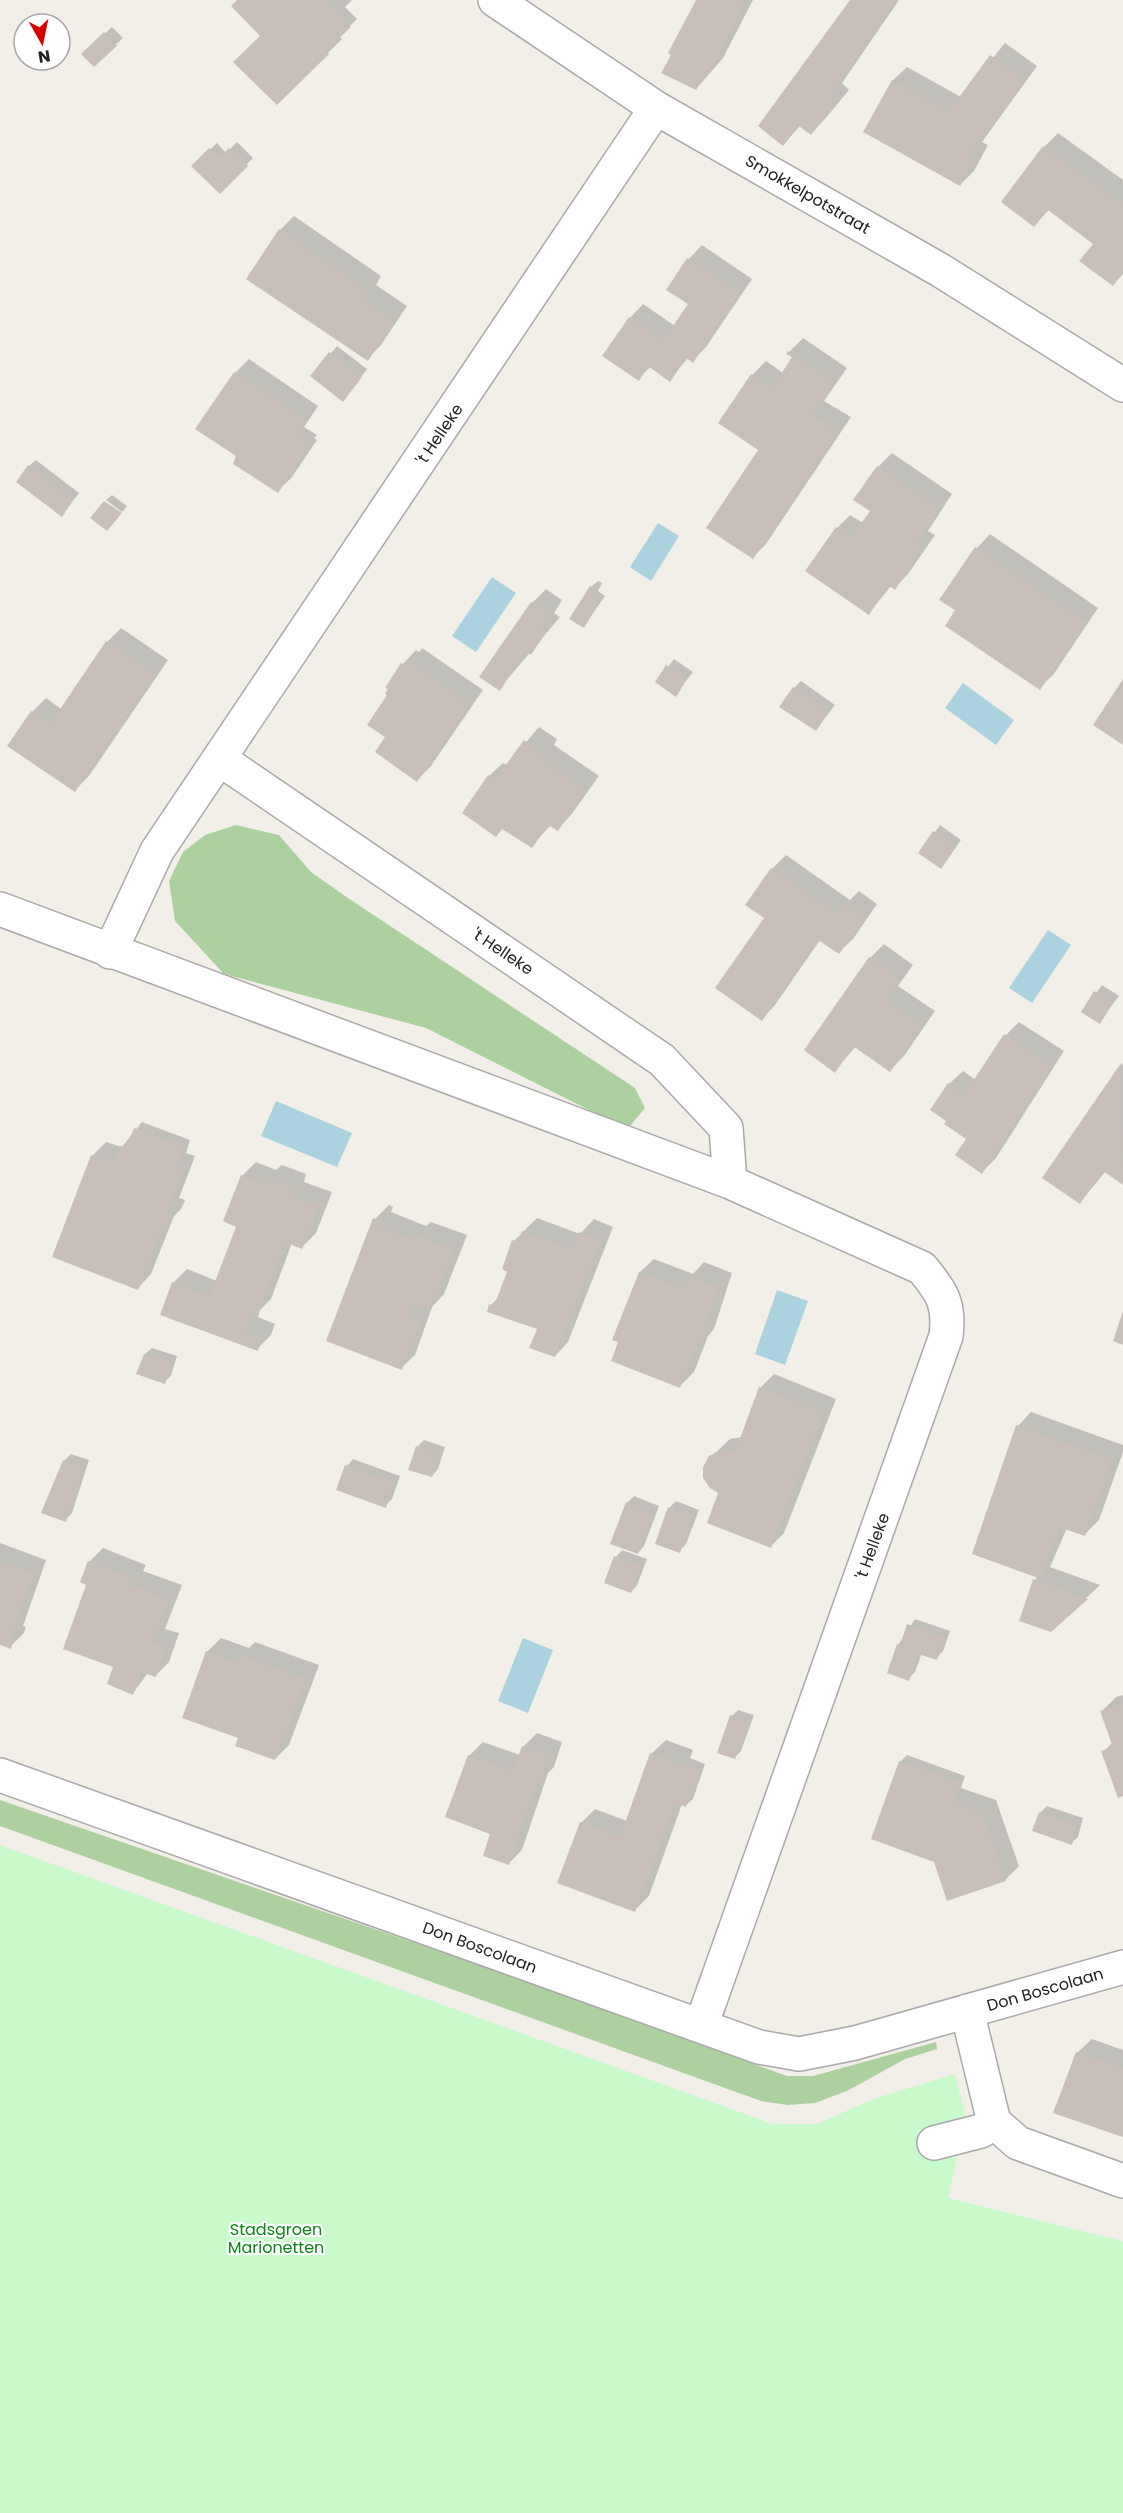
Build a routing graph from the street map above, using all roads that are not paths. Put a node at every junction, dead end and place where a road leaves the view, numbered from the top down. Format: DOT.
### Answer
graph roads {
  1 [pos="495,0"];
  2 [pos="656,108"];
  3 [pos="1123,385"];
  4 [pos="221,760"];
  5 [pos="0,909"];
  6 [pos="110,951"];
  7 [pos="730,1182"];
  8 [pos="0,1775"];
  9 [pos="1123,1967"];
  10 [pos="967,2011"];
  11 [pos="702,2026"];
  12 [pos="994,2122"];
  13 [pos="934,2143"];
  14 [pos="1123,2181"];
  1 -- 2 [label="street, Smokkelpotstraat"];
  2 -- 3 [label="street, Smokkelpotstraat"];
  2 -- 4 [label="street, 't Helleke"];
  4 -- 6 [label="street, 't Helleke"];
  4 -- 7 [label="street, 't Helleke"];
  5 -- 6 [label="street, 't Helleke"];
  6 -- 7 [label="street, 't Helleke"];
  7 -- 11 [label="street, 't Helleke"];
  8 -- 11 [label="street, Don Boscolaan"];
  9 -- 10 [label="street, Don Boscolaan"];
  10 -- 11 [label="street, Don Boscolaan"];
  10 -- 12 [label="street, Don Boscolaan"];
  12 -- 13 [label="street"];
  12 -- 14 [label="street"];
}
